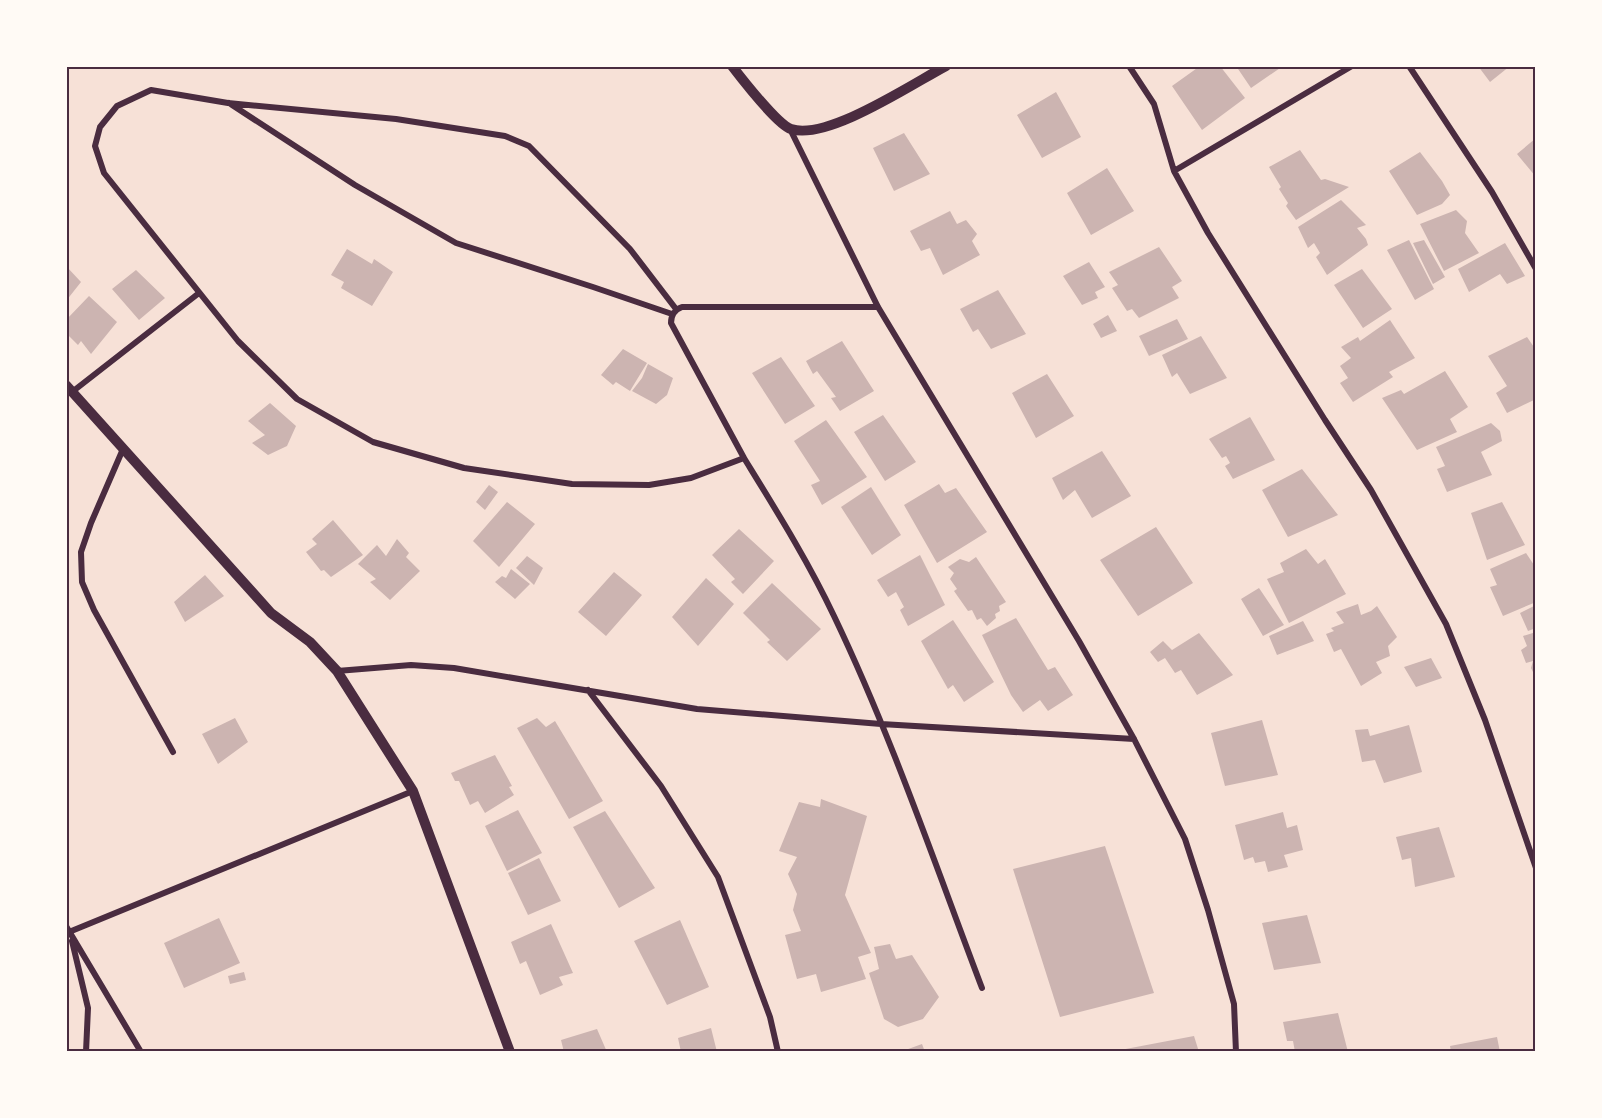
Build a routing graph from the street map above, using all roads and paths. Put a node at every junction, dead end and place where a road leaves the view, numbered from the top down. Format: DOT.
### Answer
graph roads {
  1 [pos="732,66"];
  2 [pos="946,66"];
  3 [pos="1129,66"];
  4 [pos="1352,66"];
  5 [pos="1409,66"];
  6 [pos="228,103"];
  7 [pos="790,129"];
  8 [pos="1174,171"];
  9 [pos="1536,269"];
  10 [pos="199,293"];
  11 [pos="878,307"];
  12 [pos="674,312"];
  13 [pos="69,389"];
  14 [pos="123,448"];
  15 [pos="744,458"];
  16 [pos="337,671"];
  17 [pos="588,689"];
  18 [pos="881,724"];
  19 [pos="1134,739"];
  20 [pos="173,752"];
  21 [pos="413,791"];
  22 [pos="1536,868"];
  23 [pos="68,929"];
  24 [pos="982,988"];
  25 [pos="86,1052"];
  26 [pos="141,1052"];
  27 [pos="510,1052"];
  28 [pos="778,1052"];
  29 [pos="1236,1052"];
  1 -- 7 [label="street"];
  2 -- 7 [label="street"];
  3 -- 8 [label="street"];
  4 -- 8 [label="street"];
  5 -- 9 [label="street"];
  6 -- 10 [label="street"];
  6 -- 12 [label="street"];
  6 -- 12 [label="street"];
  7 -- 11 [label="street"];
  8 -- 22 [label="street"];
  10 -- 13 [label="street"];
  10 -- 15 [label="street"];
  11 -- 12 [label="street"];
  11 -- 19 [label="street"];
  12 -- 15 [label="street"];
  13 -- 14 [label="street"];
  14 -- 16 [label="street"];
  14 -- 20 [label="street"];
  15 -- 18 [label="street"];
  16 -- 17 [label="street"];
  16 -- 21 [label="street"];
  17 -- 18 [label="street"];
  17 -- 28 [label="street"];
  18 -- 19 [label="street"];
  18 -- 24 [label="street"];
  19 -- 29 [label="street"];
  21 -- 23 [label="street"];
  21 -- 27 [label="street"];
  23 -- 25 [label="street"];
  23 -- 26 [label="street"];
}
